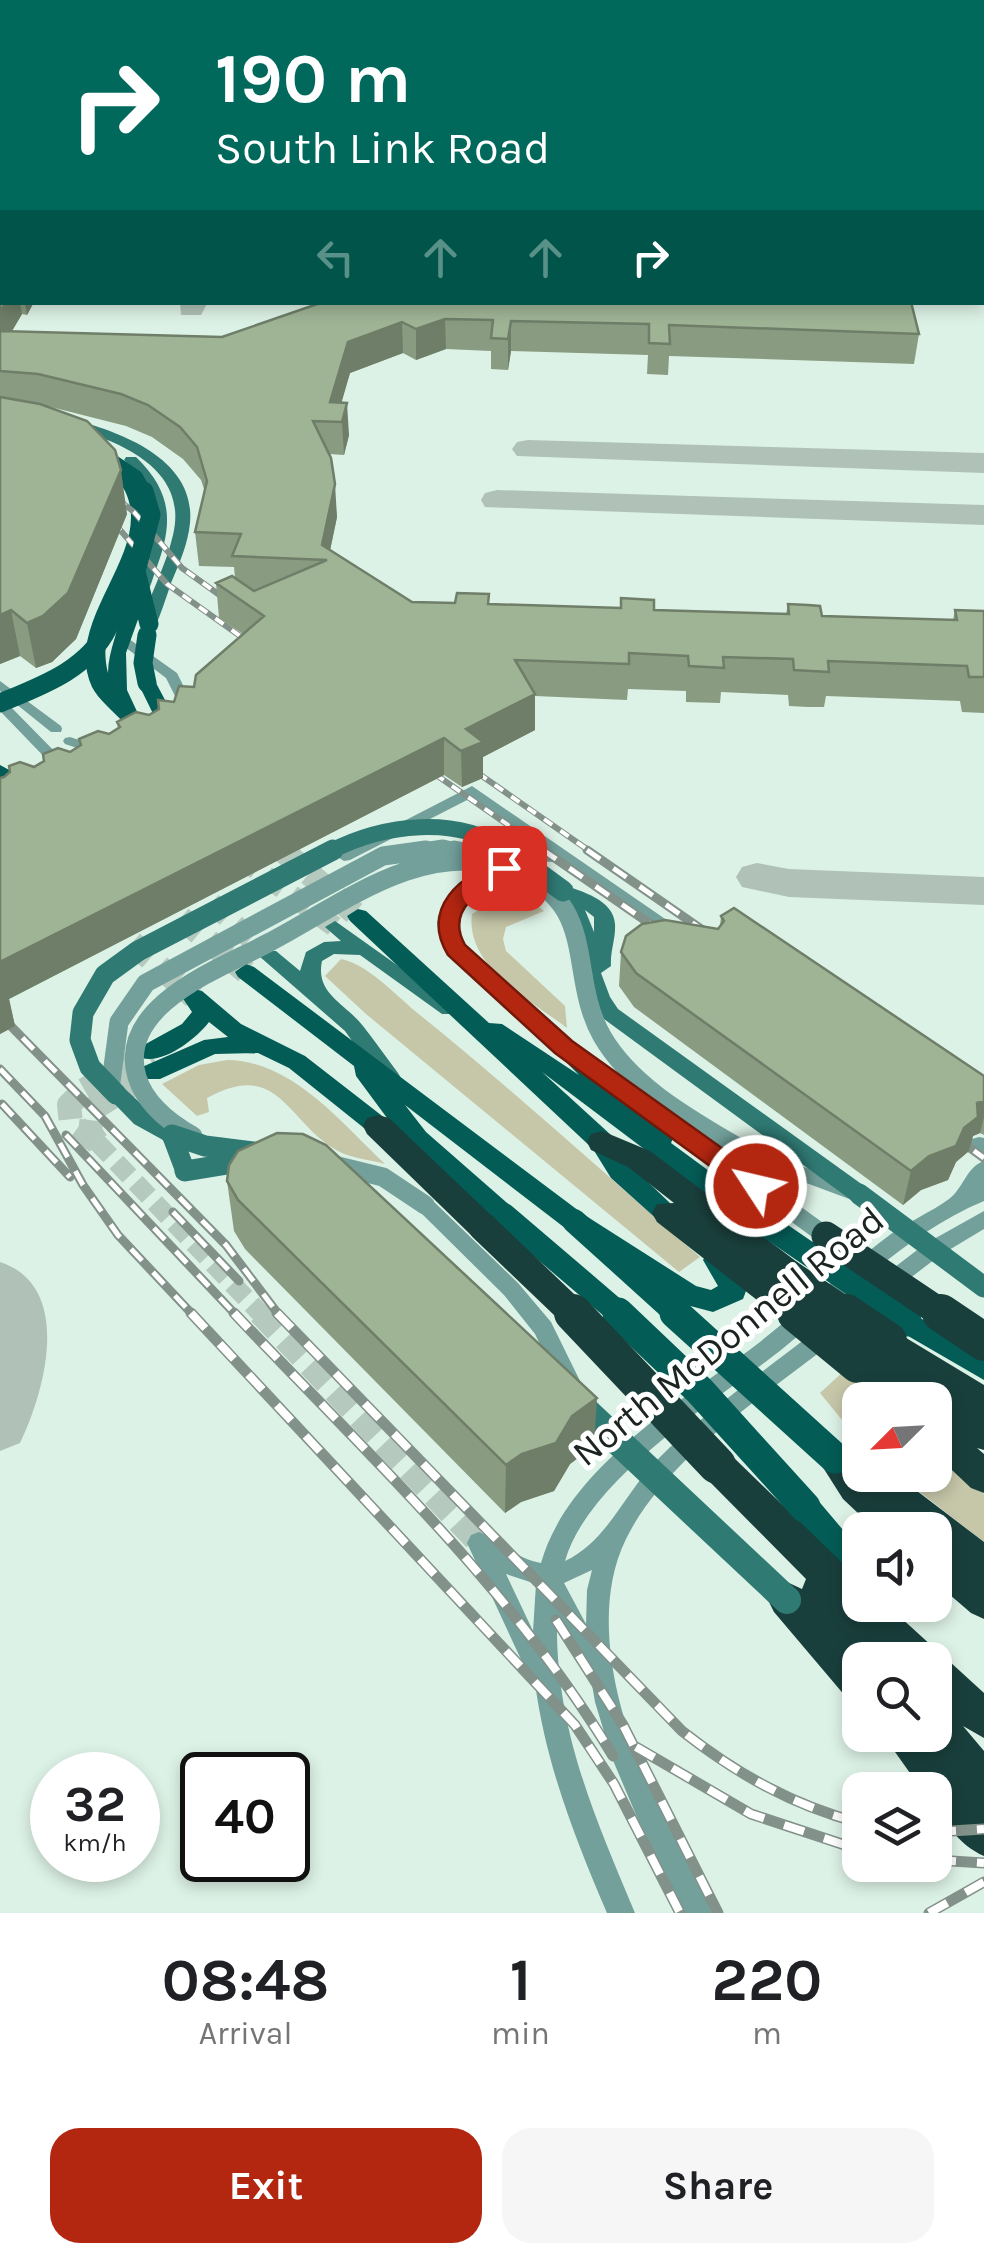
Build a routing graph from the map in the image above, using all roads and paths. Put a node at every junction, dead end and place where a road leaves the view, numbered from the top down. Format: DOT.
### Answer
graph roads {
  1 [pos="53,426"];
  2 [pos="71,444"];
  3 [pos="162,518"];
  4 [pos="139,529"];
  5 [pos="130,570"];
  6 [pos="132,611"];
  7 [pos="149,624"];
  8 [pos="95,638"];
  9 [pos="122,638"];
  10 [pos="47,676"];
  11 [pos="0,686"];
  12 [pos="0,703"];
  13 [pos="191,717"];
  14 [pos="168,724"];
  15 [pos="56,730"];
  16 [pos="70,740"];
  17 [pos="107,758"];
  18 [pos="2,769"];
  19 [pos="72,777"];
  20 [pos="39,794"];
  21 [pos="538,837"];
  22 [pos="344,856"];
  23 [pos="527,856"];
  24 [pos="568,858"];
  25 [pos="564,891"];
  26 [pos="358,916"];
  27 [pos="335,927"];
  28 [pos="590,941"];
  29 [pos="693,944"];
  30 [pos="361,948"];
  31 [pos="269,956"];
  32 [pos="246,972"];
  33 [pos="330,1007"];
  34 [pos="460,1011"];
  35 [pos="479,1030"];
  36 [pos="347,1047"];
  37 [pos="564,1047"];
  38 [pos="665,1048"];
  39 [pos="278,1052"];
  40 [pos="393,1082"];
  41 [pos="110,1089"];
  42 [pos="378,1126"];
  43 [pos="666,1139"];
  44 [pos="602,1142"];
  45 [pos="294,1159"];
  46 [pos="984,1168"];
  47 [pos="453,1174"];
  48 [pos="984,1193"];
  49 [pos="859,1194"];
  50 [pos="366,1196"];
  51 [pos="958,1203"];
  52 [pos="668,1213"];
  53 [pos="984,1219"];
  54 [pos="494,1221"];
  55 [pos="574,1222"];
  56 [pos="826,1236"];
  57 [pos="779,1283"];
  58 [pos="984,1287"];
  59 [pos="984,1328"];
  60 [pos="984,1342"];
  61 [pos="873,1352"];
  62 [pos="528,1358"];
  63 [pos="984,1368"];
  64 [pos="890,1382"];
  65 [pos="984,1403"];
  66 [pos="583,1408"];
  67 [pos="984,1435"];
  68 [pos="952,1447"];
  69 [pos="842,1459"];
  70 [pos="717,1465"];
  71 [pos="984,1477"];
  72 [pos="860,1492"];
  73 [pos="891,1492"];
  74 [pos="882,1512"];
  75 [pos="624,1518"];
  76 [pos="842,1551"];
  77 [pos="984,1564"];
  78 [pos="952,1574"];
  79 [pos="548,1578"];
  80 [pos="786,1600"];
  81 [pos="984,1601"];
  82 [pos="901,1622"];
  83 [pos="845,1642"];
  84 [pos="865,1642"];
  85 [pos="900,1642"];
  86 [pos="918,1642"];
  87 [pos="842,1664"];
  88 [pos="952,1674"];
  89 [pos="603,1682"];
  90 [pos="952,1691"];
  91 [pos="984,1698"];
  92 [pos="548,1703"];
  93 [pos="952,1711"];
  94 [pos="984,1722"];
  95 [pos="952,1744"];
  96 [pos="916,1752"];
  97 [pos="984,1782"];
  98 [pos="984,1835"];
  99 [pos="621,1913"];
  100 [pos="698,1913"];
  1 -- 3 [label="main road"];
  1 -- 5 [label="main road, bridge"];
  1 -- 7 [label="main road"];
  2 -- 4 [label="main road"];
  3 -- 4 [label="main road"];
  3 -- 6 [label="main road"];
  4 -- 5 [label="main road"];
  5 -- 6 [label="main road"];
  5 -- 7 [label="main road, bridge"];
  5 -- 8 [label="main road"];
  5 -- 12 [label="main road, bridge"];
  6 -- 9 [label="main road"];
  7 -- 14 [label="main road, bridge"];
  8 -- 9 [label="main road"];
  8 -- 10 [label="main road"];
  9 -- 13 [label="street"];
  11 -- 15 [label="street"];
  12 -- 19 [label="street"];
  16 -- 17 [label="street"];
  17 -- 19 [label="main road"];
  18 -- 20 [label="main road"];
  21 -- 22 [label="street"];
  21 -- 23 [label="street"];
  21 -- 24 [label="street"];
  23 -- 24 [label="street"];
  23 -- 37 [label="street"];
  24 -- 29 [label="street"];
  25 -- 28 [label="main road"];
  25 -- 38 [label="main road"];
  25 -- 41 [label="main road, bridge"];
  26 -- 34 [label="main road"];
  27 -- 30 [label="main road"];
  28 -- 38 [label="main road"];
  28 -- 41 [label="street, bridge"];
  30 -- 33 [label="main road"];
  30 -- 35 [label="main road"];
  31 -- 33 [label="main road"];
  32 -- 36 [label="main road"];
  33 -- 40 [label="main road"];
  34 -- 35 [label="main road"];
  34 -- 43 [label="main road"];
  35 -- 44 [label="main road"];
  36 -- 40 [label="main road"];
  36 -- 47 [label="main road"];
  37 -- 43 [label="main road"];
  38 -- 49 [label="main road"];
  39 -- 39 [label="main road"];
  39 -- 42 [label="main road"];
  40 -- 55 [label="main road"];
  41 -- 45 [label="main road, bridge"];
  42 -- 47 [label="main road"];
  42 -- 54 [label="highway"];
  43 -- 56 [label="street"];
  43 -- 63 [label="main road, bridge"];
  44 -- 52 [label="main road"];
  44 -- 57 [label="highway"];
  45 -- 49 [label="street, bridge"];
  45 -- 50 [label="main road"];
  45 -- 66 [label="street, bridge"];
  46 -- 51 [label="street"];
  47 -- 54 [label="main road"];
  48 -- 51 [label="street, North McDonnell Road"];
  49 -- 58 [label="main road, bridge"];
  51 -- 79 [label="street, North McDonnell Road"];
  52 -- 55 [label="main road"];
  52 -- 57 [label="highway"];
  53 -- 75 [label="street, North McDonnell Road"];
  54 -- 70 [label="highway, bridge"];
  54 -- 76 [label="main road, bridge"];
  55 -- 69 [label="main road, bridge"];
  56 -- 59 [label="highway, bridge"];
  56 -- 60 [label="highway, bridge"];
  57 -- 61 [label="highway, bridge"];
  61 -- 64 [label="highway"];
  61 -- 65 [label="highway"];
  61 -- 67 [label="highway"];
  62 -- 66 [label="main road"];
  66 -- 80 [label="main road, bridge"];
  68 -- 71 [label="highway"];
  70 -- 84 [label="highway"];
  70 -- 85 [label="highway"];
  72 -- 74 [label="highway"];
  73 -- 77 [label="highway"];
  75 -- 79 [label="street"];
  75 -- 89 [label="street, North McDonnell Road"];
  78 -- 81 [label="highway"];
  79 -- 89 [label="street"];
  79 -- 92 [label="street, North McDonnell Road"];
  79 -- 92 [label="street"];
  80 -- 83 [label="main road"];
  80 -- 87 [label="highway"];
  82 -- 86 [label="main road"];
  88 -- 91 [label="main road"];
  89 -- 100 [label="street, North McDonnell Road"];
  90 -- 94 [label="highway"];
  92 -- 99 [label="street, North McDonnell Road"];
  93 -- 94 [label="main road"];
  95 -- 97 [label="highway"];
  96 -- 98 [label="highway"];
}
